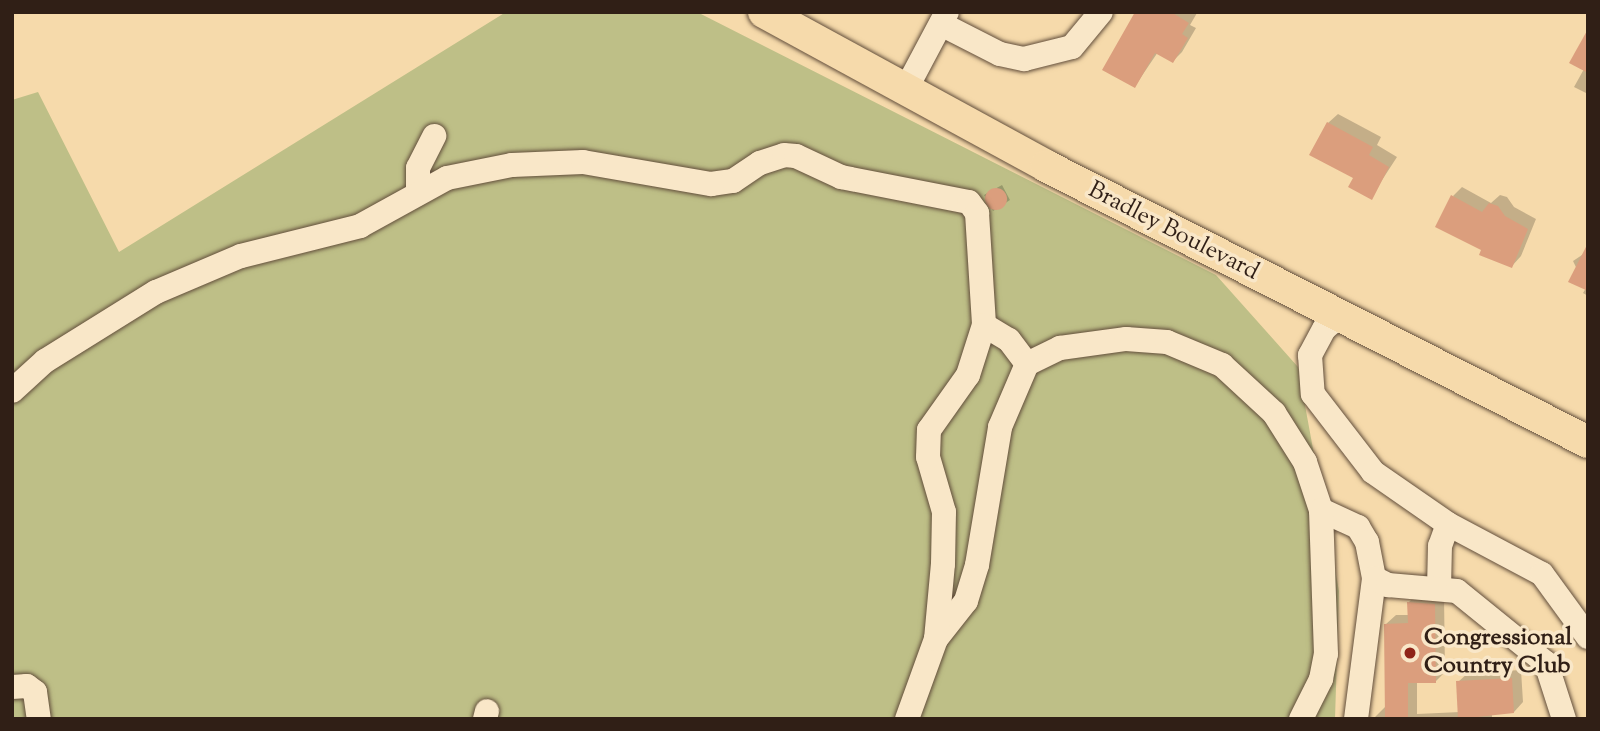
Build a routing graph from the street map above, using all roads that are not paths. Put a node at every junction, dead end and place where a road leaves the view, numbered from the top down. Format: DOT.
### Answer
graph roads {
  1 [pos="764,12"];
  2 [pos="1101,12"];
  3 [pos="944,18"];
  4 [pos="906,89"];
  5 [pos="434,136"];
  6 [pos="418,191"];
  7 [pos="1338,317"];
  8 [pos="984,325"];
  9 [pos="1027,364"];
  10 [pos="12,391"];
  11 [pos="1588,442"];
  12 [pos="1321,510"];
  13 [pos="1448,524"];
  14 [pos="1374,578"];
  15 [pos="1439,589"];
  16 [pos="1588,637"];
  17 [pos="936,639"];
  18 [pos="12,687"];
  19 [pos="39,719"];
  20 [pos="906,719"];
  21 [pos="1301,719"];
  22 [pos="1356,719"];
  23 [pos="1564,719"];
  1 -- 4 [label="main road, Bradley Boulevard"];
  2 -- 3 [label="street"];
  3 -- 4 [label="street"];
  4 -- 7 [label="main road, Bradley Boulevard"];
  5 -- 6 [label="street"];
  6 -- 8 [label="street"];
  6 -- 10 [label="street"];
  7 -- 11 [label="main road, Bradley Boulevard"];
  7 -- 13 [label="street"];
  8 -- 9 [label="street"];
  8 -- 17 [label="street"];
  9 -- 12 [label="street"];
  9 -- 17 [label="street"];
  12 -- 14 [label="street"];
  12 -- 21 [label="street"];
  13 -- 15 [label="street"];
  13 -- 16 [label="street"];
  14 -- 15 [label="street"];
  14 -- 22 [label="street"];
  15 -- 23 [label="street"];
  17 -- 20 [label="street"];
  18 -- 19 [label="street"];
}
